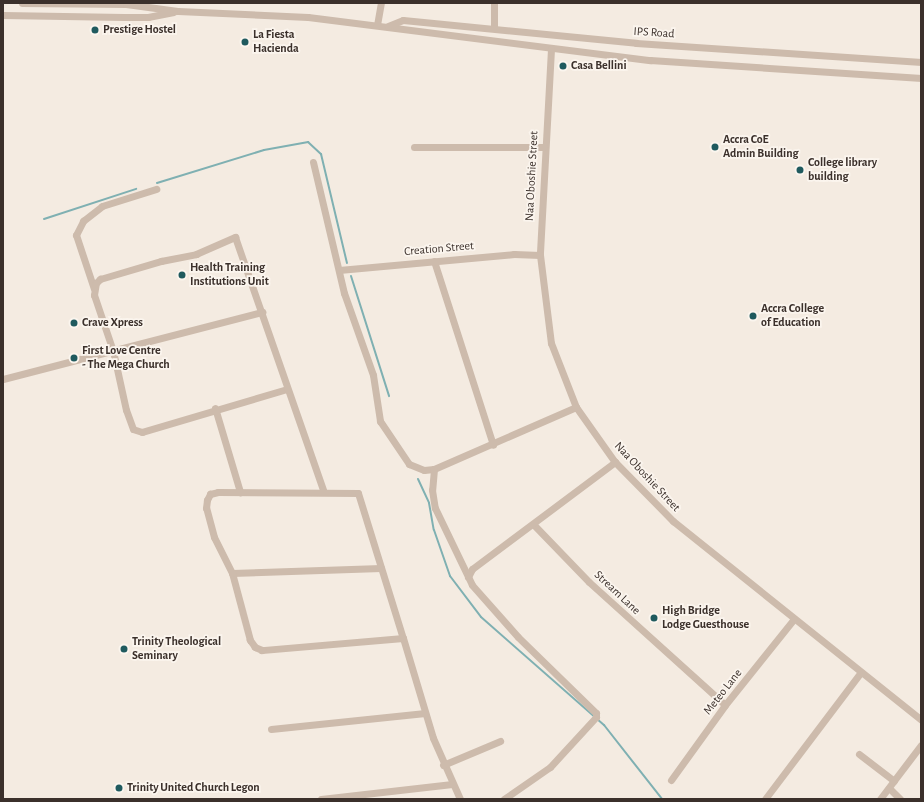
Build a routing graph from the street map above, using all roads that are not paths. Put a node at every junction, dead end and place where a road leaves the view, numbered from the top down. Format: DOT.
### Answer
graph roads {
  1 [pos="22,3"];
  2 [pos="381,3"];
  3 [pos="494,3"];
  4 [pos="178,11"];
  5 [pos="3,15"];
  6 [pos="377,25"];
  7 [pos="388,26"];
  8 [pos="494,28"];
  9 [pos="551,49"];
  10 [pos="921,62"];
  11 [pos="921,78"];
  12 [pos="414,147"];
  13 [pos="544,147"];
  14 [pos="313,162"];
  15 [pos="156,189"];
  16 [pos="540,255"];
  17 [pos="434,260"];
  18 [pos="339,270"];
  19 [pos="94,289"];
  20 [pos="262,312"];
  21 [pos="113,350"];
  22 [pos="3,379"];
  23 [pos="287,389"];
  24 [pos="576,407"];
  25 [pos="215,408"];
  26 [pos="493,445"];
  27 [pos="615,462"];
  28 [pos="434,469"];
  29 [pos="240,492"];
  30 [pos="324,492"];
  31 [pos="534,525"];
  32 [pos="381,568"];
  33 [pos="232,573"];
  34 [pos="468,577"];
  35 [pos="794,619"];
  36 [pos="403,638"];
  37 [pos="861,672"];
  38 [pos="725,705"];
  39 [pos="425,713"];
  40 [pos="921,720"];
  41 [pos="271,729"];
  42 [pos="500,741"];
  43 [pos="921,745"];
  44 [pos="859,754"];
  45 [pos="443,765"];
  46 [pos="671,780"];
  47 [pos="894,781"];
  48 [pos="452,784"];
  49 [pos="889,788"];
  50 [pos="321,799"];
  51 [pos="460,799"];
  52 [pos="504,799"];
  53 [pos="765,799"];
  54 [pos="880,799"];
  55 [pos="900,799"];
  1 -- 4 [label="street, IPS Road"];
  2 -- 6 [label="street"];
  3 -- 8 [label="street"];
  4 -- 5 [label="street, IPS Road"];
  4 -- 6 [label="street, IPS Road"];
  6 -- 7 [label="street, IPS Road"];
  7 -- 8 [label="street, IPS Road"];
  7 -- 9 [label="street, IPS Road"];
  8 -- 10 [label="street, IPS Road"];
  9 -- 11 [label="street, IPS Road"];
  9 -- 13 [label="street, Naa Oboshie Street"];
  12 -- 13 [label="street"];
  13 -- 16 [label="street, Naa Oboshie Street"];
  14 -- 18 [label="street"];
  15 -- 19 [label="street"];
  16 -- 17 [label="street, Creation Street"];
  16 -- 24 [label="street, Naa Oboshie Street"];
  17 -- 18 [label="street, Creation Street"];
  17 -- 26 [label="street"];
  18 -- 28 [label="street"];
  19 -- 20 [label="street"];
  19 -- 21 [label="street"];
  20 -- 21 [label="street"];
  20 -- 23 [label="street"];
  21 -- 22 [label="street"];
  21 -- 25 [label="street"];
  23 -- 25 [label="street"];
  23 -- 30 [label="street"];
  24 -- 26 [label="street"];
  24 -- 27 [label="street, Naa Oboshie Street"];
  25 -- 29 [label="street"];
  26 -- 28 [label="street"];
  27 -- 31 [label="street"];
  27 -- 35 [label="street, Naa Oboshie Street"];
  28 -- 34 [label="street"];
  29 -- 30 [label="street"];
  29 -- 33 [label="street"];
  30 -- 32 [label="street"];
  31 -- 34 [label="street"];
  31 -- 38 [label="street, Stream Lane"];
  32 -- 33 [label="street"];
  32 -- 36 [label="street"];
  33 -- 36 [label="street"];
  34 -- 52 [label="street"];
  35 -- 37 [label="street, Naa Oboshie Street"];
  35 -- 38 [label="street, Meteo Lane"];
  36 -- 39 [label="street"];
  37 -- 40 [label="street, Naa Oboshie Street"];
  37 -- 53 [label="street"];
  38 -- 46 [label="street, Meteo Lane"];
  39 -- 41 [label="street"];
  39 -- 45 [label="street"];
  42 -- 45 [label="street"];
  43 -- 47 [label="street"];
  44 -- 47 [label="street"];
  45 -- 48 [label="street"];
  47 -- 49 [label="street"];
  48 -- 50 [label="street"];
  48 -- 51 [label="street"];
  49 -- 54 [label="street"];
  49 -- 55 [label="street"];
}
